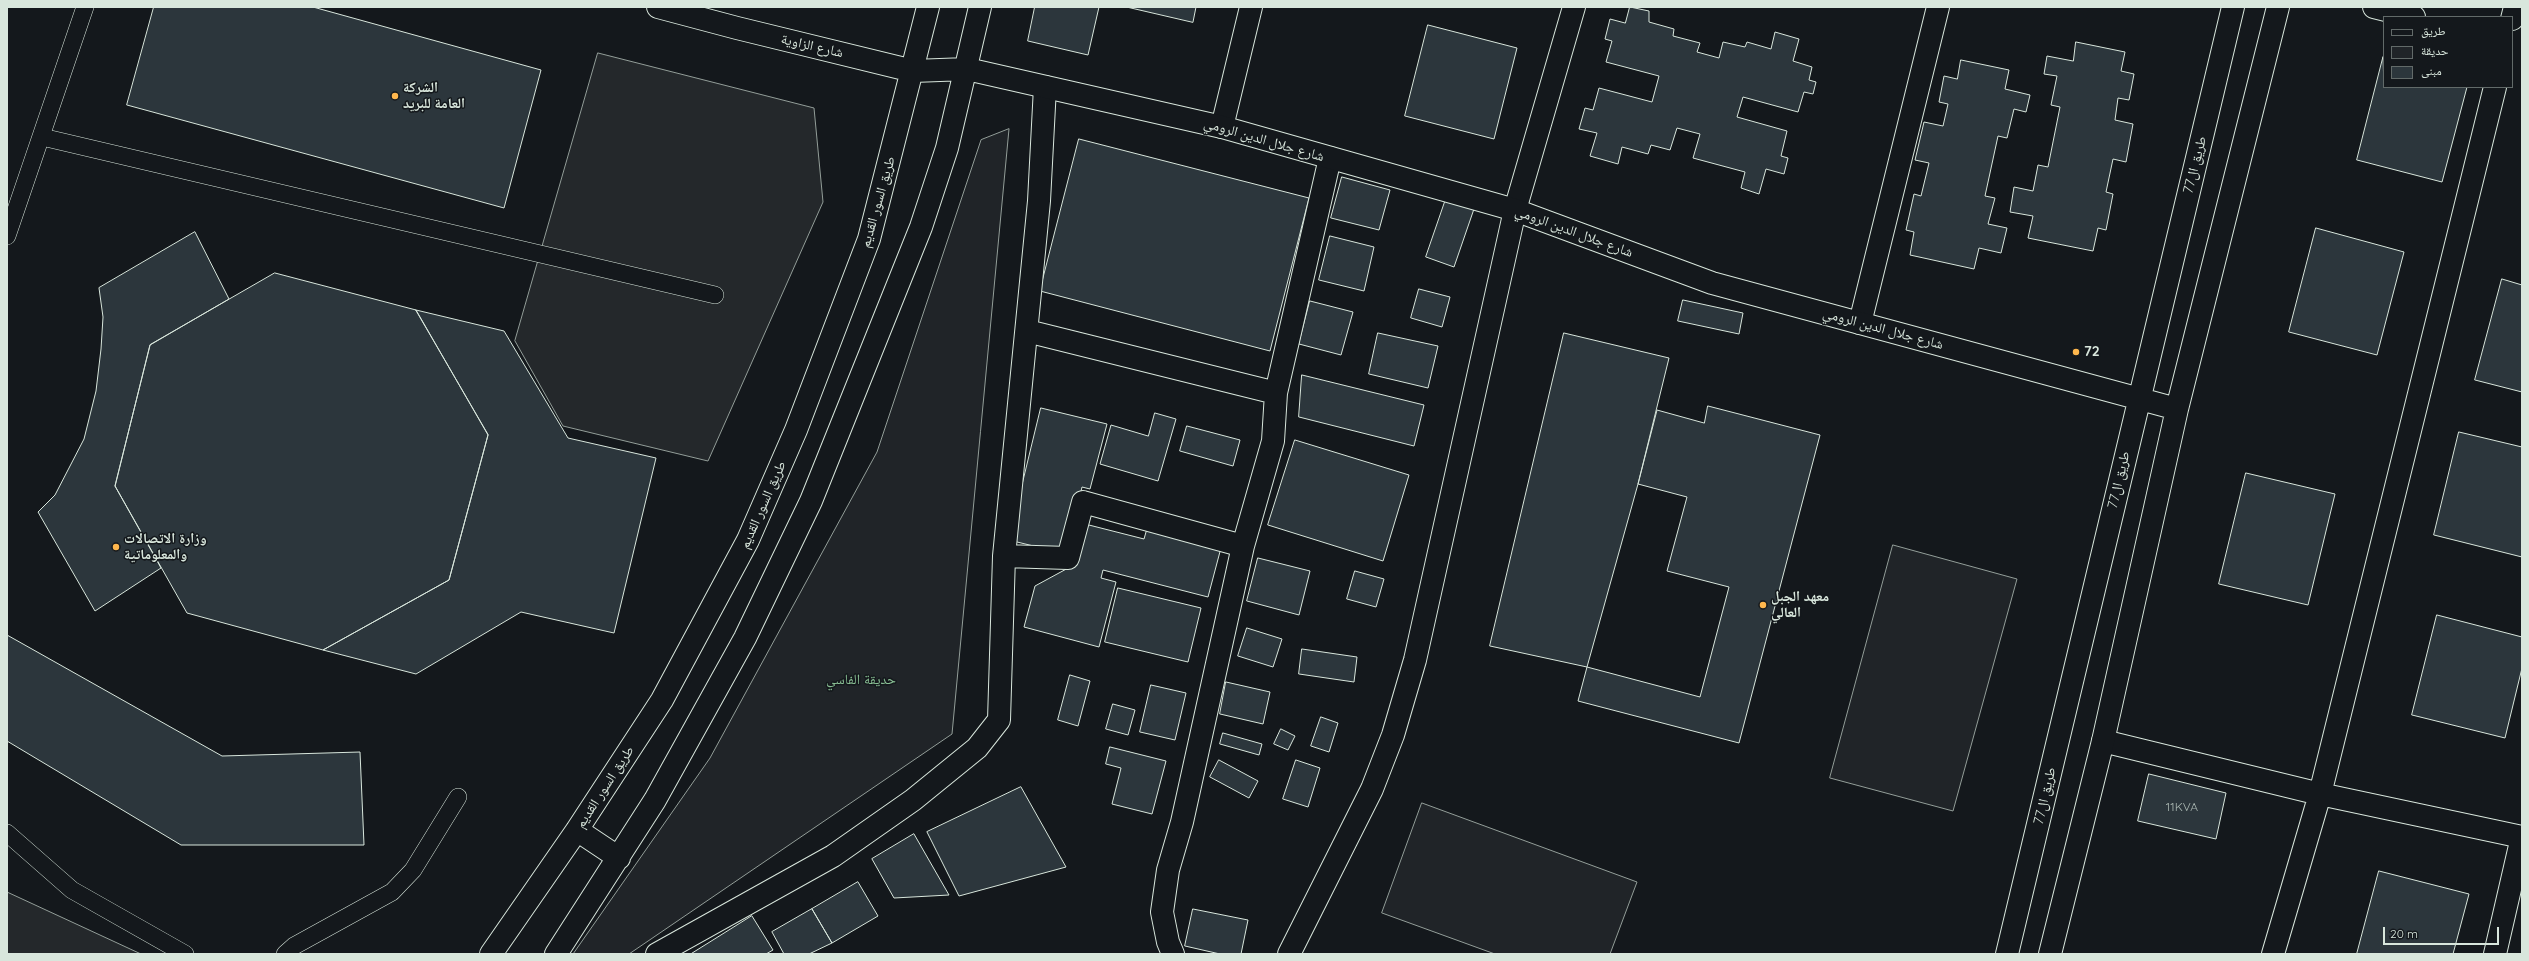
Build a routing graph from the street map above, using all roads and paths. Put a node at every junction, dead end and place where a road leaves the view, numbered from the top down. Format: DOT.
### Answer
graph roads {
  1 [pos="85,7"];
  2 [pos="658,7"];
  3 [pos="928,7"];
  4 [pos="980,7"];
  5 [pos="1251,7"];
  6 [pos="1574,7"];
  7 [pos="1938,7"];
  8 [pos="2233,7"];
  9 [pos="2278,7"];
  10 [pos="2374,7"];
  11 [pos="2410,16"];
  12 [pos="967,69"];
  13 [pos="913,71"];
  14 [pos="1045,86"];
  15 [pos="2495,88"];
  16 [pos="1222,127"];
  17 [pos="42,137"];
  18 [pos="1330,158"];
  19 [pos="1515,210"];
  20 [pos="7,236"];
  21 [pos="715,295"];
  22 [pos="1860,323"];
  23 [pos="1027,331"];
  24 [pos="1276,393"];
  25 [pos="2138,398"];
  26 [pos="2177,409"];
  27 [pos="1243,546"];
  28 [pos="1004,556"];
  29 [pos="2102,741"];
  30 [pos="2320,794"];
  31 [pos="458,797"];
  32 [pos="577,830"];
  33 [pos="7,833"];
  34 [pos="2522,837"];
  35 [pos="619,858"];
  36 [pos="2518,869"];
  37 [pos="661,953"];
  38 [pos="185,954"];
  39 [pos="285,954"];
  40 [pos="491,954"];
  41 [pos="556,954"];
  42 [pos="1174,954"];
  43 [pos="1289,954"];
  44 [pos="2007,954"];
  45 [pos="2050,954"];
  46 [pos="2272,954"];
  47 [pos="2495,954"];
  1 -- 17 [label="lane"];
  2 -- 13 [label="main road, شارع الزاوية"];
  3 -- 13 [label="main road, طريق السور القديم"];
  4 -- 12 [label="main road"];
  5 -- 16 [label="main road"];
  6 -- 19 [label="main road"];
  7 -- 22 [label="main road"];
  8 -- 25 [label="main road, طريق ال77"];
  9 -- 26 [label="main road"];
  10 -- 11 [label="main road"];
  12 -- 13 [label="main road, شارع الزاوية"];
  12 -- 14 [label="main road, شارع جلال الدين الرومي"];
  12 -- 35 [label="main road"];
  13 -- 32 [label="main road, طريق السور القديم"];
  14 -- 16 [label="main road, شارع جلال الدين الرومي"];
  14 -- 23 [label="main road"];
  15 -- 30 [label="main road"];
  16 -- 18 [label="main road, شارع جلال الدين الرومي"];
  17 -- 20 [label="lane"];
  17 -- 21 [label="lane"];
  18 -- 19 [label="main road, شارع جلال الدين الرومي"];
  18 -- 24 [label="main road"];
  19 -- 22 [label="main road, شارع جلال الدين الرومي"];
  19 -- 43 [label="main road"];
  22 -- 25 [label="main road, شارع جلال الدين الرومي"];
  23 -- 24 [label="main road"];
  23 -- 28 [label="main road"];
  24 -- 27 [label="main road"];
  25 -- 26 [label="main road, شارع جلال الدين الرومي"];
  25 -- 44 [label="main road, طريق ال77"];
  26 -- 29 [label="main road"];
  27 -- 28 [label="main road"];
  27 -- 42 [label="main road"];
  28 -- 37 [label="main road"];
  29 -- 30 [label="main road"];
  29 -- 45 [label="main road"];
  30 -- 34 [label="main road"];
  30 -- 46 [label="main road"];
  31 -- 39 [label="lane"];
  32 -- 35 [label="main road"];
  32 -- 40 [label="main road, طريق السور القديم"];
  33 -- 38 [label="lane"];
  34 -- 36 [label="main road"];
  35 -- 41 [label="main road"];
  36 -- 47 [label="main road"];
}
